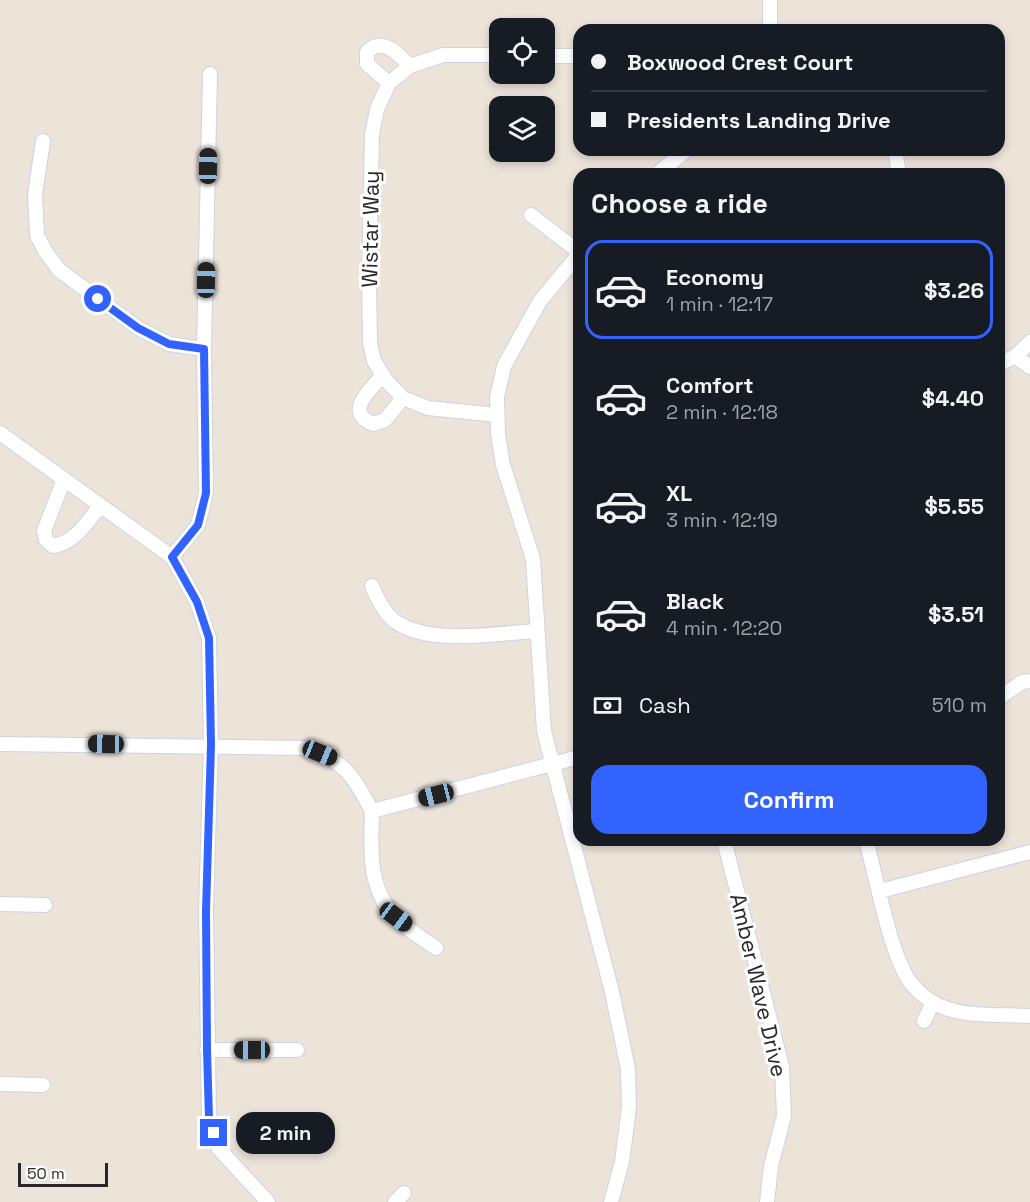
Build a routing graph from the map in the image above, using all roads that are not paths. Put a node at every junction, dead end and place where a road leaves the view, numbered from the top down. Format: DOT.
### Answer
graph roads {
  1 [pos="770,0"];
  2 [pos="770,24"];
  3 [pos="489,56"];
  4 [pos="555,56"];
  5 [pos="573,56"];
  6 [pos="410,66"];
  7 [pos="210,74"];
  8 [pos="389,83"];
  9 [pos="43,141"];
  10 [pos="680,156"];
  11 [pos="664,168"];
  12 [pos="531,215"];
  13 [pos="573,248"];
  14 [pos="573,260"];
  15 [pos="1030,342"];
  16 [pos="204,349"];
  17 [pos="1015,356"];
  18 [pos="1005,362"];
  19 [pos="1030,367"];
  20 [pos="383,375"];
  21 [pos="403,398"];
  22 [pos="497,415"];
  23 [pos="0,433"];
  24 [pos="64,479"];
  25 [pos="100,506"];
  26 [pos="172,557"];
  27 [pos="372,586"];
  28 [pos="537,631"];
  29 [pos="1030,681"];
  30 [pos="1005,694"];
  31 [pos="0,744"];
  32 [pos="211,745"];
  33 [pos="573,759"];
  34 [pos="552,765"];
  35 [pos="372,811"];
  36 [pos="573,844"];
  37 [pos="573,846"];
  38 [pos="726,846"];
  39 [pos="868,846"];
  40 [pos="1030,852"];
  41 [pos="880,891"];
  42 [pos="0,904"];
  43 [pos="45,905"];
  44 [pos="435,948"];
  45 [pos="933,1002"];
  46 [pos="1030,1016"];
  47 [pos="924,1021"];
  48 [pos="207,1050"];
  49 [pos="297,1050"];
  50 [pos="0,1084"];
  51 [pos="43,1085"];
  52 [pos="268,1202"];
  53 [pos="611,1202"];
  54 [pos="767,1202"];
  1 -- 2 [label="street"];
  3 -- 6 [label="street, Wistar Way"];
  4 -- 5 [label="street"];
  6 -- 8 [label="street, Wistar Way"];
  6 -- 8 [label="street"];
  7 -- 16 [label="street"];
  8 -- 20 [label="street, Wistar Way"];
  9 -- 16 [label="street"];
  10 -- 11 [label="street"];
  12 -- 13 [label="street"];
  14 -- 22 [label="street"];
  15 -- 17 [label="street"];
  16 -- 26 [label="street"];
  17 -- 18 [label="street"];
  17 -- 19 [label="street"];
  20 -- 21 [label="street, Wistar Way"];
  20 -- 21 [label="street"];
  21 -- 22 [label="street, Wistar Way"];
  22 -- 28 [label="street"];
  23 -- 24 [label="street"];
  24 -- 25 [label="street"];
  24 -- 25 [label="street"];
  25 -- 26 [label="street"];
  26 -- 32 [label="street"];
  27 -- 28 [label="street"];
  28 -- 34 [label="street"];
  29 -- 30 [label="street"];
  31 -- 32 [label="street"];
  32 -- 35 [label="street"];
  32 -- 48 [label="street"];
  33 -- 34 [label="street"];
  34 -- 35 [label="street"];
  34 -- 36 [label="street"];
  35 -- 44 [label="street"];
  37 -- 53 [label="street"];
  38 -- 54 [label="street, Amber Wave Drive"];
  39 -- 41 [label="street"];
  40 -- 41 [label="street"];
  41 -- 45 [label="street"];
  42 -- 43 [label="street"];
  45 -- 46 [label="street"];
  45 -- 47 [label="street"];
  48 -- 49 [label="street"];
  48 -- 52 [label="street"];
  50 -- 51 [label="street"];
}
